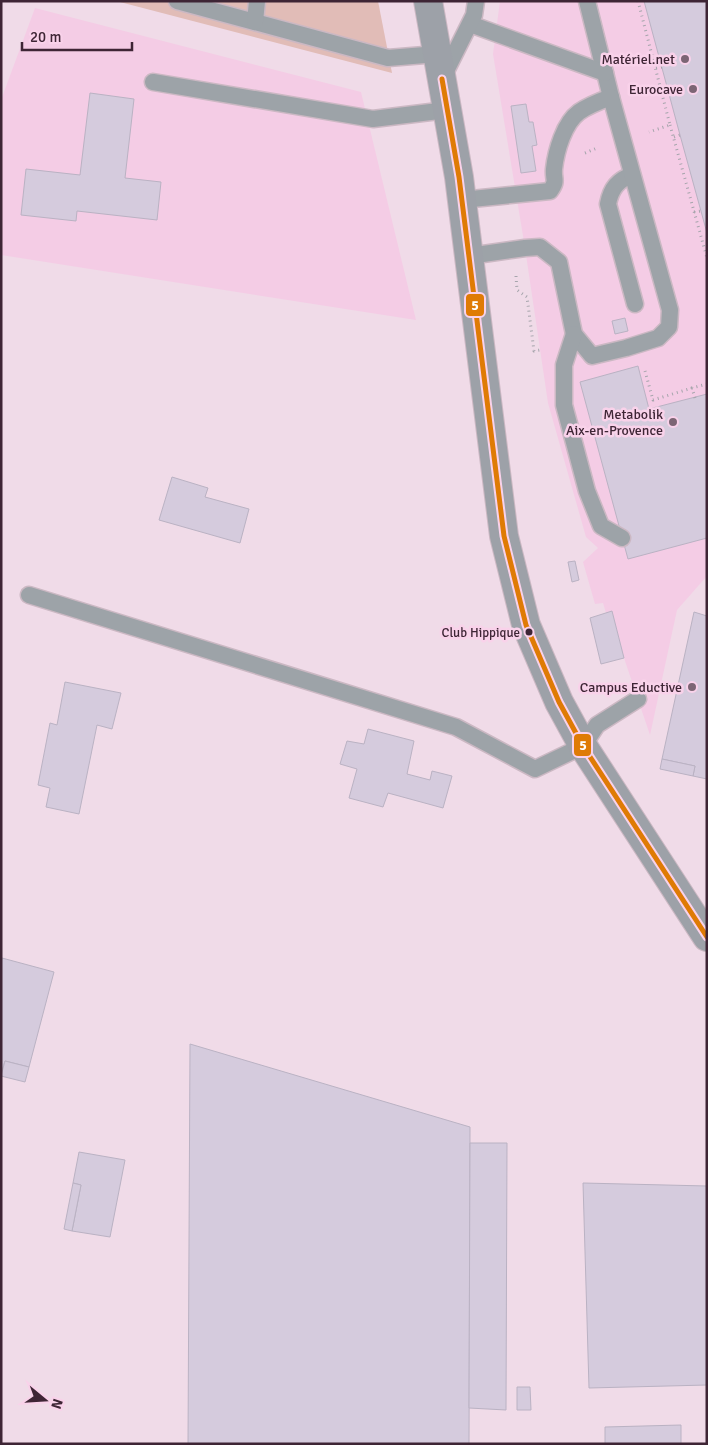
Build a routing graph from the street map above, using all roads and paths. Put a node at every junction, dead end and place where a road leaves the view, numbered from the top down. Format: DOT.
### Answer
graph roads {
  1 [pos="178,1"];
  2 [pos="257,1"];
  3 [pos="428,1"];
  4 [pos="476,1"];
  5 [pos="587,1"];
  6 [pos="638,1"];
  7 [pos="255,22"];
  8 [pos="470,24"];
  9 [pos="440,67"];
  10 [pos="662,67"];
  11 [pos="656,68"];
  12 [pos="605,73"];
  13 [pos="153,82"];
  14 [pos="611,97"];
  15 [pos="447,110"];
  16 [pos="670,124"];
  17 [pos="641,134"];
  18 [pos="680,135"];
  19 [pos="674,137"];
  20 [pos="632,174"];
  21 [pos="462,200"];
  22 [pos="701,211"];
  23 [pos="694,212"];
  24 [pos="469,256"];
  25 [pos="707,258"];
  26 [pos="516,272"];
  27 [pos="635,304"];
  28 [pos="574,334"];
  29 [pos="545,350"];
  30 [pos="643,362"];
  31 [pos="707,384"];
  32 [pos="692,388"];
  33 [pos="695,398"];
  34 [pos="622,538"];
  35 [pos="29,595"];
  36 [pos="638,700"];
  37 [pos="584,746"];
  38 [pos="706,935"];
  1 -- 7 [label="lane"];
  2 -- 7 [label="lane"];
  3 -- 9 [label="main road"];
  4 -- 8 [label="lane"];
  5 -- 12 [label="lane"];
  6 -- 11 [label="path"];
  7 -- 9 [label="lane"];
  8 -- 9 [label="lane"];
  8 -- 12 [label="lane"];
  9 -- 15 [label="main road"];
  10 -- 11 [label="path"];
  11 -- 16 [label="path"];
  12 -- 14 [label="lane"];
  13 -- 15 [label="lane"];
  14 -- 20 [label="lane"];
  14 -- 21 [label="lane"];
  15 -- 21 [label="main road"];
  16 -- 17 [label="path"];
  16 -- 19 [label="path"];
  18 -- 19 [label="path"];
  19 -- 23 [label="path"];
  20 -- 27 [label="lane"];
  20 -- 28 [label="lane"];
  21 -- 24 [label="main road"];
  22 -- 23 [label="path"];
  23 -- 25 [label="path"];
  24 -- 28 [label="lane"];
  24 -- 37 [label="main road"];
  26 -- 29 [label="path"];
  28 -- 34 [label="lane"];
  30 -- 32 [label="path"];
  31 -- 32 [label="path"];
  32 -- 33 [label="path"];
  35 -- 37 [label="lane"];
  36 -- 37 [label="lane"];
  37 -- 38 [label="main road"];
}
